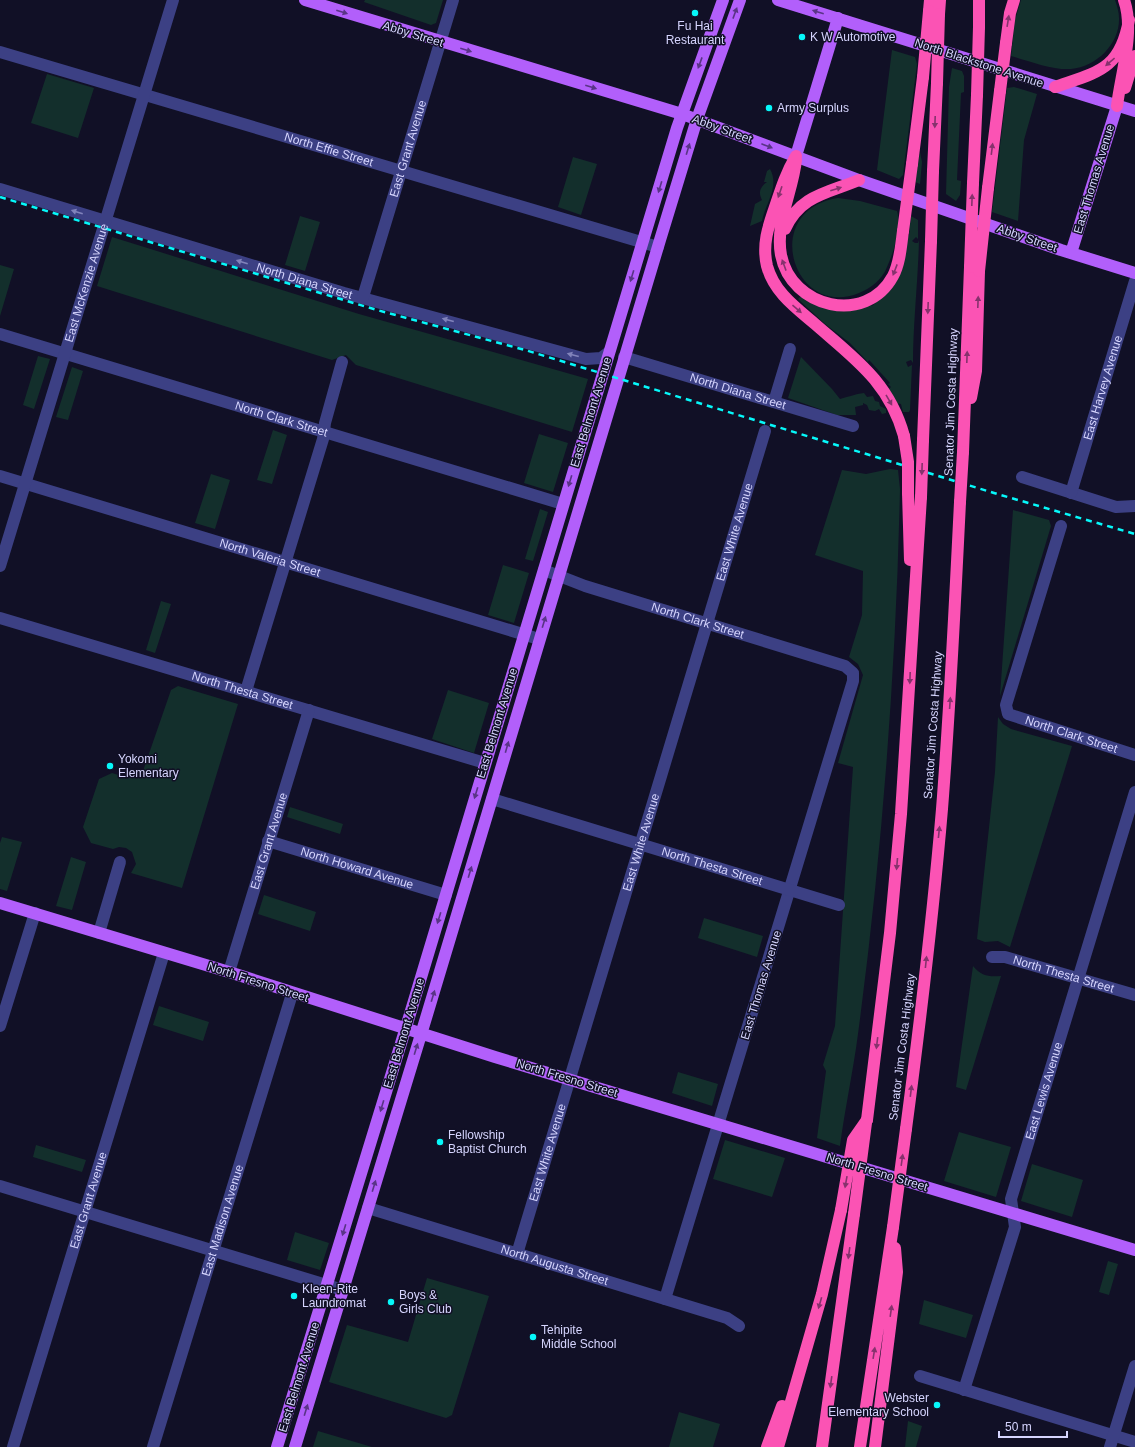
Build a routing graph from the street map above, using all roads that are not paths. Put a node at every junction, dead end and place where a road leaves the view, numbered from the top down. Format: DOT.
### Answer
graph roads {
  1 [pos="173,0"];
  2 [pos="305,0"];
  3 [pos="453,0"];
  4 [pos="723,0"];
  5 [pos="740,0"];
  6 [pos="778,0"];
  7 [pos="940,0"];
  8 [pos="979,0"];
  9 [pos="1014,0"];
  10 [pos="1124,0"];
  11 [pos="933,9"];
  12 [pos="838,18"];
  13 [pos="1129,20"];
  14 [pos="441,42"];
  15 [pos="0,52"];
  16 [pos="1135,56"];
  17 [pos="1055,87"];
  18 [pos="144,94"];
  19 [pos="1117,106"];
  20 [pos="1135,111"];
  21 [pos="682,114"];
  22 [pos="698,120"];
  23 [pos="796,156"];
  24 [pos="402,170"];
  25 [pos="859,180"];
  26 [pos="0,189"];
  27 [pos="105,221"];
  28 [pos="643,243"];
  29 [pos="658,247"];
  30 [pos="780,248"];
  31 [pos="1071,253"];
  32 [pos="975,269"];
  33 [pos="1135,273"];
  34 [pos="1135,281"];
  35 [pos="363,297"];
  36 [pos="622,310"];
  37 [pos="0,334"];
  38 [pos="790,350"];
  39 [pos="609,352"];
  40 [pos="65,353"];
  41 [pos="624,357"];
  42 [pos="342,362"];
  43 [pos="774,402"];
  44 [pos="853,426"];
  45 [pos="324,431"];
  46 [pos="765,431"];
  47 [pos="0,476"];
  48 [pos="1022,477"];
  49 [pos="25,483"];
  50 [pos="1071,494"];
  51 [pos="563,504"];
  52 [pos="1135,506"];
  53 [pos="1061,526"];
  54 [pos="286,561"];
  55 [pos="0,566"];
  56 [pos="544,570"];
  57 [pos="558,577"];
  58 [pos="0,618"];
  59 [pos="707,625"];
  60 [pos="524,634"];
  61 [pos="539,639"];
  62 [pos="911,639"];
  63 [pos="852,671"];
  64 [pos="246,691"];
  65 [pos="309,710"];
  66 [pos="1135,755"];
  67 [pos="485,763"];
  68 [pos="1135,792"];
  69 [pos="492,799"];
  70 [pos="268,841"];
  71 [pos="641,844"];
  72 [pos="120,862"];
  73 [pos="790,890"];
  74 [pos="446,895"];
  75 [pos="0,903"];
  76 [pos="839,906"];
  77 [pos="35,913"];
  78 [pos="98,933"];
  79 [pos="164,953"];
  80 [pos="992,957"];
  81 [pos="229,972"];
  82 [pos="1078,978"];
  83 [pos="292,994"];
  84 [pos="1135,996"];
  85 [pos="0,1026"];
  86 [pos="406,1028"];
  87 [pos="421,1033"];
  88 [pos="570,1079"];
  89 [pos="867,1120"];
  90 [pos="719,1124"];
  91 [pos="0,1186"];
  92 [pos="368,1208"];
  93 [pos="84,1212"];
  94 [pos="1013,1213"];
  95 [pos="893,1227"];
  96 [pos="1135,1250"];
  97 [pos="214,1252"];
  98 [pos="517,1254"];
  99 [pos="326,1286"];
  100 [pos="343,1290"];
  101 [pos="665,1299"];
  102 [pos="739,1326"];
  103 [pos="810,1336"];
  104 [pos="1135,1366"];
  105 [pos="920,1376"];
  106 [pos="964,1390"];
  107 [pos="1112,1441"];
  108 [pos="1135,1442"];
  109 [pos="14,1447"];
  110 [pos="154,1447"];
  111 [pos="277,1447"];
  112 [pos="294,1447"];
  113 [pos="767,1447"];
  114 [pos="778,1447"];
  115 [pos="822,1447"];
  116 [pos="860,1447"];
  117 [pos="875,1447"];
  1 -- 18 [label="street, East McKenzie Avenue"];
  2 -- 14 [label="main road, Abby Street, one-way"];
  3 -- 14 [label="street, East Grant Avenue"];
  4 -- 21 [label="main road, East Belmont Avenue, one-way"];
  22 -- 5 [label="main road, East Belmont Avenue, one-way"];
  12 -- 6 [label="main road, North Blackstone Avenue, one-way"];
  7 -- 11 [label="highway"];
  32 -- 8 [label="highway, Senator Jim Costa Highway, one-way, bridge"];
  32 -- 9 [label="highway, one-way, bridge"];
  10 -- 13 [label="highway"];
  11 -- 30 [label="highway, one-way, bridge"];
  11 -- 62 [label="highway, one-way, bridge"];
  12 -- 17 [label="main road, North Blackstone Avenue"];
  12 -- 23 [label="main road"];
  13 -- 17 [label="highway, one-way"];
  13 -- 19 [label="highway"];
  14 -- 21 [label="main road, Abby Street, one-way"];
  14 -- 24 [label="street, East Grant Avenue"];
  15 -- 18 [label="street, North Effie Street"];
  16 -- 19 [label="highway"];
  17 -- 19 [label="main road, North Blackstone Avenue"];
  18 -- 24 [label="street, North Effie Street"];
  18 -- 27 [label="street, East McKenzie Avenue"];
  19 -- 20 [label="main road, North Blackstone Avenue"];
  19 -- 31 [label="main road, East Thomas Avenue"];
  21 -- 22 [label="main road, Abby Street"];
  21 -- 28 [label="main road, East Belmont Avenue, one-way"];
  22 -- 23 [label="main road, Abby Street, one-way"];
  29 -- 22 [label="main road, East Belmont Avenue, one-way"];
  23 -- 25 [label="main road, Abby Street"];
  23 -- 30 [label="highway"];
  23 -- 62 [label="highway, one-way, bridge"];
  24 -- 28 [label="street, North Effie Street"];
  24 -- 35 [label="street, East Grant Avenue"];
  30 -- 25 [label="highway, one-way"];
  25 -- 31 [label="main road, Abby Street"];
  27 -- 26 [label="street, North Diana Street, one-way"];
  35 -- 27 [label="street, North Diana Street, one-way"];
  27 -- 40 [label="street, East McKenzie Avenue"];
  28 -- 29 [label="street, North Effie Street"];
  28 -- 36 [label="main road, East Belmont Avenue, one-way"];
  29 -- 41 [label="main road, East Belmont Avenue"];
  31 -- 33 [label="main road, Abby Street"];
  95 -- 32 [label="highway, Senator Jim Costa Highway, one-way, bridge"];
  34 -- 50 [label="street, East Harvey Avenue"];
  39 -- 35 [label="street, North Diana Street, one-way"];
  36 -- 39 [label="main road, East Belmont Avenue"];
  36 -- 41 [label="main road"];
  37 -- 40 [label="street, North Clark Street"];
  38 -- 43 [label="street"];
  39 -- 51 [label="main road, East Belmont Avenue, one-way"];
  40 -- 45 [label="street, North Clark Street"];
  40 -- 49 [label="street, East McKenzie Avenue"];
  41 -- 43 [label="street, North Diana Street"];
  41 -- 57 [label="main road, East Belmont Avenue"];
  42 -- 45 [label="street"];
  43 -- 44 [label="street, North Diana Street"];
  45 -- 51 [label="street, North Clark Street"];
  45 -- 54 [label="street"];
  46 -- 59 [label="street, East White Avenue"];
  47 -- 49 [label="street, North Valeria Street"];
  48 -- 50 [label="street"];
  49 -- 54 [label="street, North Valeria Street"];
  49 -- 55 [label="street, East McKenzie Avenue"];
  50 -- 52 [label="street"];
  51 -- 56 [label="main road, East Belmont Avenue"];
  53 -- 66 [label="street, North Clark Street"];
  54 -- 60 [label="street, North Valeria Street"];
  54 -- 64 [label="street"];
  56 -- 57 [label="street, North Clark Street"];
  56 -- 60 [label="main road, East Belmont Avenue"];
  57 -- 59 [label="street, North Clark Street"];
  61 -- 57 [label="main road, East Belmont Avenue, one-way"];
  58 -- 64 [label="street, North Thesta Street"];
  59 -- 63 [label="street, North Clark Street"];
  59 -- 71 [label="street, East White Avenue"];
  60 -- 61 [label="street, North Valeria Street"];
  60 -- 67 [label="main road, East Belmont Avenue"];
  69 -- 61 [label="main road, East Belmont Avenue, one-way"];
  62 -- 89 [label="highway, one-way"];
  63 -- 73 [label="street, East Thomas Avenue"];
  64 -- 65 [label="street, North Thesta Street"];
  65 -- 67 [label="street, North Thesta Street"];
  65 -- 70 [label="street, East Grant Avenue"];
  67 -- 74 [label="main road, East Belmont Avenue, one-way"];
  68 -- 82 [label="street, East Lewis Avenue"];
  69 -- 71 [label="street, North Thesta Street"];
  87 -- 69 [label="main road, East Belmont Avenue, one-way"];
  70 -- 74 [label="street, North Howard Avenue"];
  70 -- 81 [label="street, East Grant Avenue"];
  71 -- 73 [label="street, North Thesta Street"];
  71 -- 88 [label="street, East White Avenue"];
  72 -- 78 [label="street"];
  73 -- 76 [label="street, North Thesta Street"];
  73 -- 90 [label="street, East Thomas Avenue"];
  74 -- 86 [label="main road, East Belmont Avenue, one-way"];
  75 -- 77 [label="main road, North Fresno Street"];
  77 -- 78 [label="main road, North Fresno Street"];
  77 -- 85 [label="street"];
  78 -- 79 [label="main road, North Fresno Street"];
  79 -- 81 [label="main road, North Fresno Street"];
  79 -- 93 [label="street, East Grant Avenue"];
  80 -- 82 [label="street, North Thesta Street"];
  81 -- 83 [label="main road, North Fresno Street"];
  82 -- 84 [label="street, North Thesta Street"];
  82 -- 94 [label="street, East Lewis Avenue"];
  83 -- 86 [label="main road, North Fresno Street"];
  83 -- 97 [label="street, East Madison Avenue"];
  86 -- 87 [label="main road, North Fresno Street"];
  86 -- 99 [label="main road, East Belmont Avenue, one-way"];
  87 -- 88 [label="main road, North Fresno Street"];
  92 -- 87 [label="main road, East Belmont Avenue, one-way"];
  88 -- 90 [label="main road, North Fresno Street"];
  88 -- 98 [label="street, East White Avenue"];
  89 -- 103 [label="highway, one-way, bridge"];
  89 -- 115 [label="highway, one-way, bridge"];
  90 -- 94 [label="main road, North Fresno Street"];
  90 -- 101 [label="street, East Thomas Avenue"];
  91 -- 93 [label="street"];
  92 -- 98 [label="street, North Augusta Street"];
  92 -- 100 [label="main road, East Belmont Avenue"];
  93 -- 97 [label="street"];
  93 -- 109 [label="street, East Grant Avenue"];
  94 -- 96 [label="main road, North Fresno Street"];
  94 -- 106 [label="street, East Lewis Avenue"];
  116 -- 95 [label="highway, Senator Jim Costa Highway, one-way"];
  117 -- 95 [label="highway, one-way"];
  97 -- 99 [label="street"];
  97 -- 110 [label="street, East Madison Avenue"];
  98 -- 101 [label="street, North Augusta Street"];
  99 -- 100 [label="street"];
  99 -- 111 [label="main road, East Belmont Avenue"];
  112 -- 100 [label="main road, East Belmont Avenue, one-way"];
  101 -- 102 [label="street, North Augusta Street"];
  103 -- 113 [label="highway"];
  103 -- 114 [label="highway"];
  104 -- 107 [label="street"];
  105 -- 106 [label="street"];
  106 -- 107 [label="street"];
  107 -- 108 [label="street"];
}
